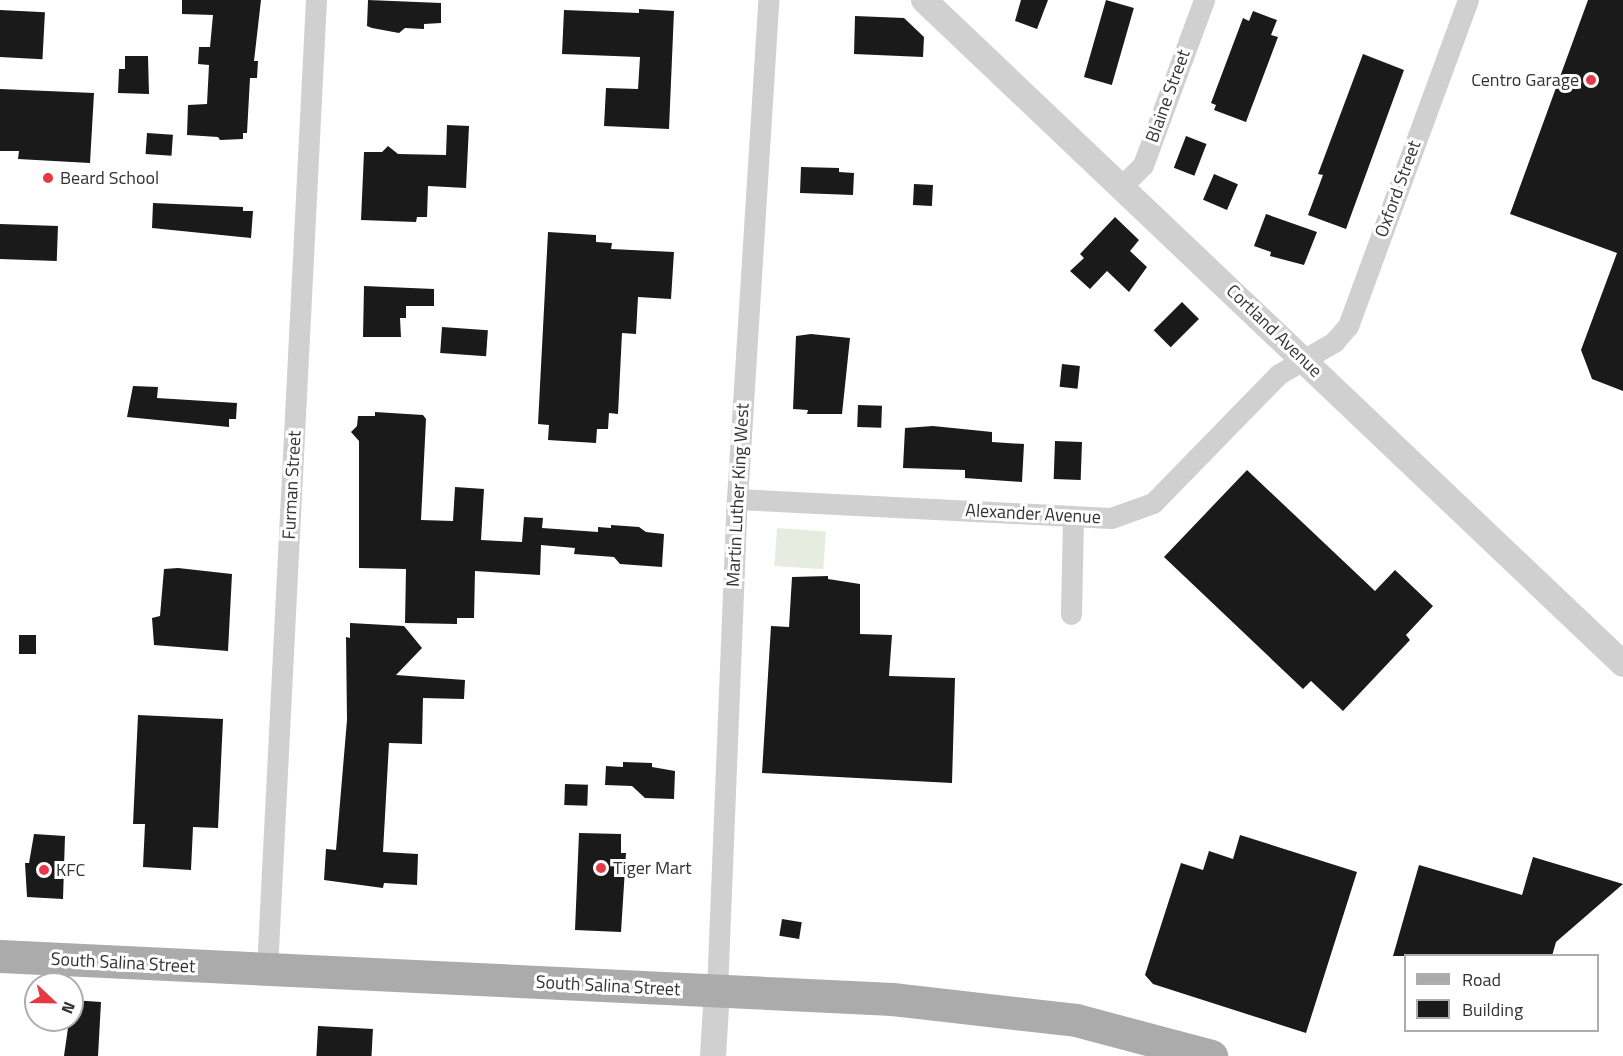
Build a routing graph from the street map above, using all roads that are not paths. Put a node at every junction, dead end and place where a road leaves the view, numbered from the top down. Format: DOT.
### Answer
graph roads {
  1 [pos="316,0"];
  2 [pos="768,0"];
  3 [pos="924,0"];
  4 [pos="1204,0"];
  5 [pos="1468,0"];
  6 [pos="1122,186"];
  7 [pos="1305,360"];
  8 [pos="737,499"];
  9 [pos="1073,517"];
  10 [pos="1071,614"];
  11 [pos="1623,664"];
  12 [pos="0,956"];
  13 [pos="267,970"];
  14 [pos="717,991"];
  15 [pos="713,1056"];
  16 [pos="1211,1056"];
  1 -- 13 [label="street, Furman Street"];
  2 -- 8 [label="street, Martin Luther King West"];
  3 -- 6 [label="street, Cortland Avenue"];
  4 -- 6 [label="street, Blaine Street"];
  5 -- 7 [label="street, Oxford Street"];
  6 -- 7 [label="street, Cortland Avenue"];
  7 -- 9 [label="street, Alexander Avenue"];
  7 -- 11 [label="street, Cortland Avenue"];
  8 -- 9 [label="street, Alexander Avenue"];
  8 -- 14 [label="street, Martin Luther King West"];
  9 -- 10 [label="street"];
  12 -- 13 [label="main road, South Salina Street"];
  13 -- 14 [label="main road, South Salina Street"];
  14 -- 15 [label="street"];
  14 -- 16 [label="main road, South Salina Street"];
}
